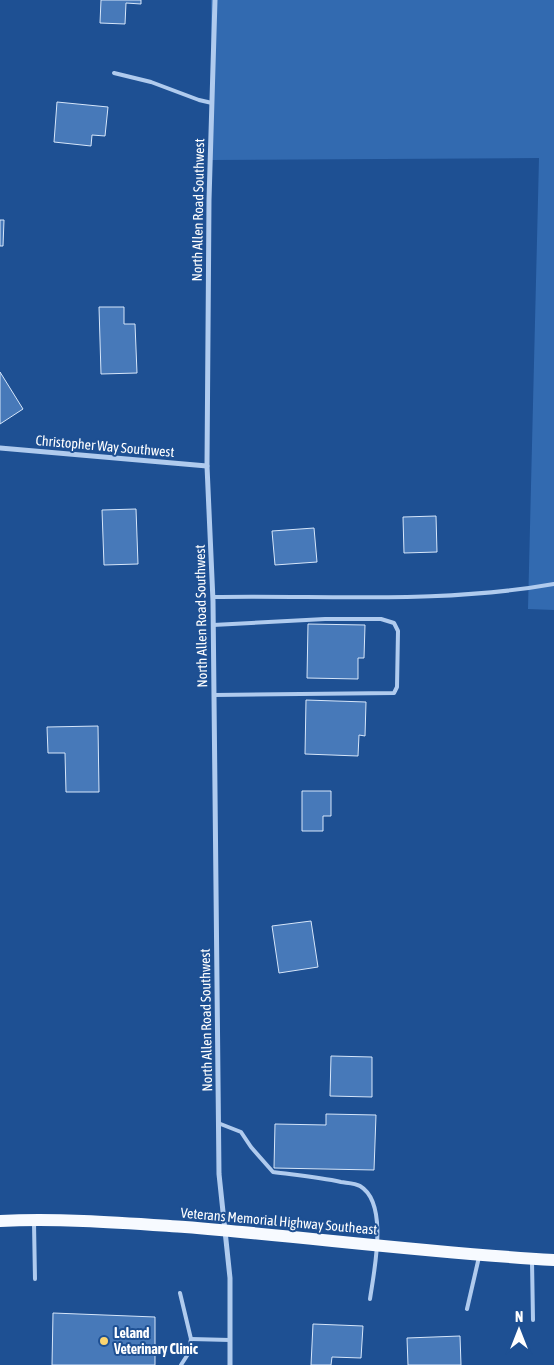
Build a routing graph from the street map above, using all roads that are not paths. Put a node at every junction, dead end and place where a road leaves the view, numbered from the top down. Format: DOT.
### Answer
graph roads {
  1 [pos="215,0"];
  2 [pos="114,73"];
  3 [pos="212,102"];
  4 [pos="0,448"];
  5 [pos="208,466"];
  6 [pos="554,584"];
  7 [pos="213,597"];
  8 [pos="213,625"];
  9 [pos="214,695"];
  10 [pos="218,1123"];
  11 [pos="34,1220"];
  12 [pos="0,1221"];
  13 [pos="224,1230"];
  14 [pos="378,1245"];
  15 [pos="479,1255"];
  16 [pos="532,1258"];
  17 [pos="554,1260"];
  18 [pos="36,1279"];
  19 [pos="180,1293"];
  20 [pos="370,1299"];
  21 [pos="467,1309"];
  22 [pos="533,1320"];
  23 [pos="191,1339"];
  24 [pos="230,1340"];
  25 [pos="181,1365"];
  26 [pos="230,1365"];
  1 -- 3 [label="street, North Allen Road Southwest"];
  2 -- 3 [label="lane"];
  3 -- 5 [label="street, North Allen Road Southwest"];
  4 -- 5 [label="street, Christopher Way Southwest"];
  5 -- 7 [label="street, North Allen Road Southwest"];
  6 -- 7 [label="lane"];
  7 -- 8 [label="street, North Allen Road Southwest"];
  8 -- 9 [label="street, North Allen Road Southwest"];
  8 -- 9 [label="lane"];
  9 -- 10 [label="street, North Allen Road Southwest"];
  10 -- 13 [label="street, North Allen Road Southwest"];
  10 -- 14 [label="lane"];
  11 -- 12 [label="main road, Veterans Memorial Highway Southeast"];
  11 -- 13 [label="main road, Veterans Memorial Highway Southeast"];
  11 -- 18 [label="lane"];
  13 -- 14 [label="main road, Veterans Memorial Highway Southeast"];
  13 -- 24 [label="street, North Allen Road Southwest"];
  14 -- 15 [label="main road, Veterans Memorial Highway Southeast"];
  14 -- 20 [label="lane"];
  15 -- 16 [label="main road, Veterans Memorial Highway Southeast"];
  15 -- 21 [label="lane"];
  16 -- 17 [label="main road, Veterans Memorial Highway Southeast"];
  16 -- 22 [label="lane"];
  19 -- 23 [label="lane"];
  23 -- 24 [label="lane"];
  23 -- 25 [label="lane"];
  24 -- 26 [label="street, North Allen Road Southwest"];
}
